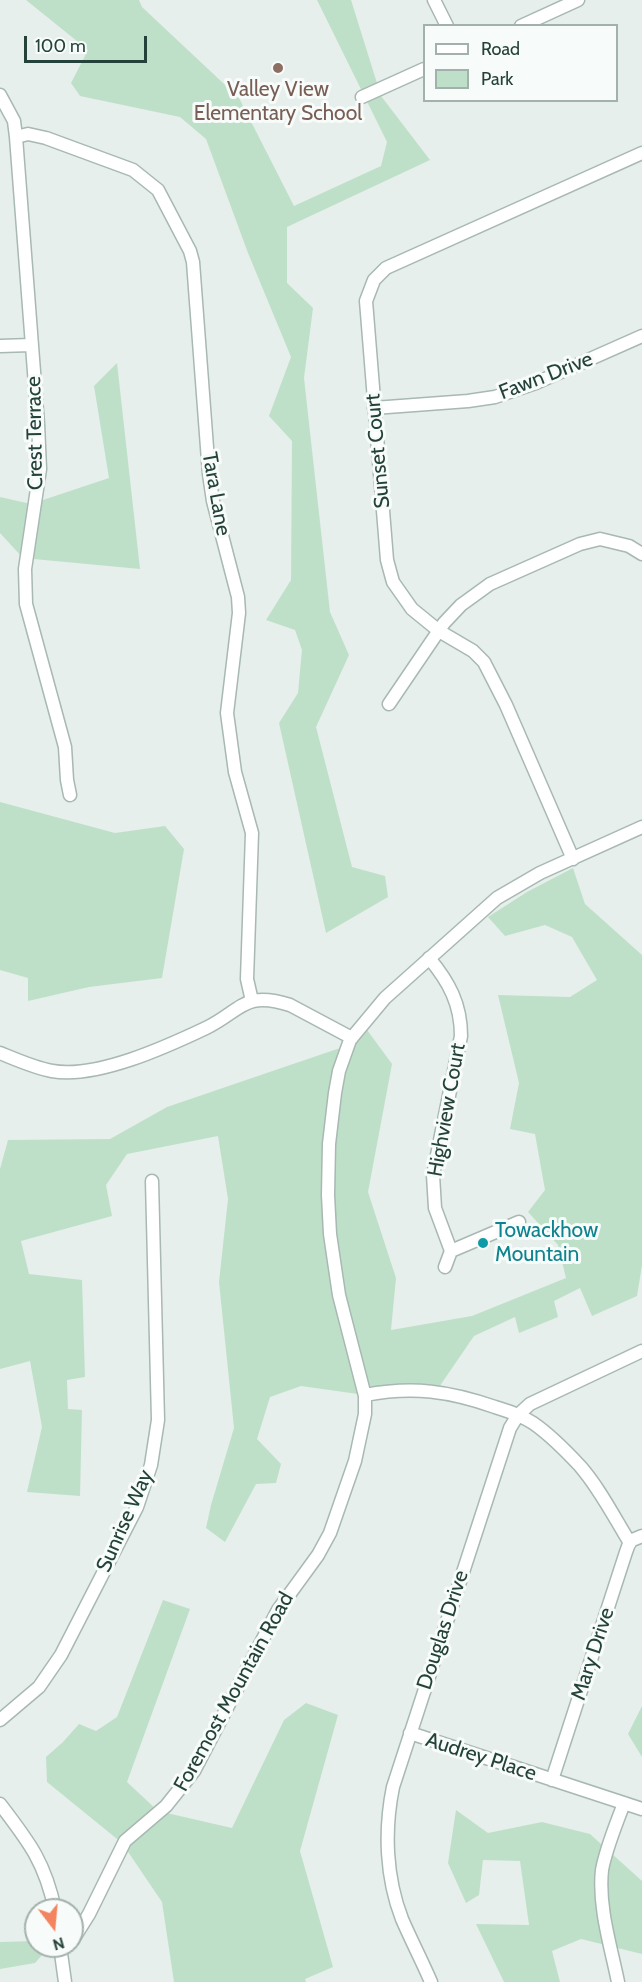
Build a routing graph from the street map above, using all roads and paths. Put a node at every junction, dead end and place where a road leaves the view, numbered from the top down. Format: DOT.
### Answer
graph roads {
  1 [pos="434,0"];
  2 [pos="578,0"];
  3 [pos="446,24"];
  4 [pos="525,24"];
  5 [pos="423,69"];
  6 [pos="0,94"];
  7 [pos="362,97"];
  8 [pos="16,137"];
  9 [pos="642,153"];
  10 [pos="642,336"];
  11 [pos="31,345"];
  12 [pos="0,346"];
  13 [pos="374,408"];
  14 [pos="642,554"];
  15 [pos="439,631"];
  16 [pos="389,705"];
  17 [pos="70,795"];
  18 [pos="642,827"];
  19 [pos="573,859"];
  20 [pos="429,958"];
  21 [pos="252,1001"];
  22 [pos="352,1038"];
  23 [pos="0,1053"];
  24 [pos="152,1181"];
  25 [pos="519,1222"];
  26 [pos="451,1251"];
  27 [pos="445,1267"];
  28 [pos="642,1351"];
  29 [pos="365,1395"];
  30 [pos="518,1414"];
  31 [pos="642,1536"];
  32 [pos="630,1543"];
  33 [pos="0,1720"];
  34 [pos="410,1733"];
  35 [pos="552,1780"];
  36 [pos="624,1803"];
  37 [pos="0,1804"];
  38 [pos="642,1809"];
  39 [pos="53,1898"];
  40 [pos="84,1921"];
  41 [pos="62,1958"];
  42 [pos="65,1982"];
  43 [pos="431,1982"];
  44 [pos="618,1982"];
  1 -- 3 [label="street"];
  2 -- 4 [label="street"];
  5 -- 7 [label="street"];
  6 -- 8 [label="street"];
  8 -- 11 [label="street, Crest Terrace"];
  8 -- 21 [label="street, Tara Lane"];
  9 -- 13 [label="street, Sunset Court"];
  10 -- 13 [label="street, Fawn Drive"];
  11 -- 12 [label="street"];
  11 -- 17 [label="street, Crest Terrace"];
  13 -- 15 [label="street, Sunset Court"];
  14 -- 15 [label="street"];
  15 -- 16 [label="street"];
  15 -- 19 [label="street, Sunset Court"];
  18 -- 19 [label="street, Foremost Mountain Road"];
  19 -- 20 [label="street, Foremost Mountain Road"];
  20 -- 22 [label="street, Foremost Mountain Road"];
  20 -- 26 [label="street, Highview Court"];
  21 -- 22 [label="street"];
  21 -- 23 [label="street"];
  22 -- 29 [label="street, Foremost Mountain Road"];
  24 -- 33 [label="street, Sunrise Way"];
  25 -- 26 [label="street"];
  26 -- 27 [label="street"];
  28 -- 30 [label="street"];
  29 -- 30 [label="street"];
  29 -- 40 [label="street, Foremost Mountain Road"];
  30 -- 32 [label="street"];
  30 -- 34 [label="street, Douglas Drive"];
  31 -- 32 [label="street"];
  32 -- 35 [label="street, Mary Drive"];
  34 -- 35 [label="street, Audrey Place"];
  34 -- 43 [label="street, Douglas Drive"];
  35 -- 36 [label="street, Audrey Place"];
  36 -- 38 [label="street, Audrey Place"];
  36 -- 44 [label="street"];
  37 -- 39 [label="street"];
  41 -- 42 [label="street"];
}
